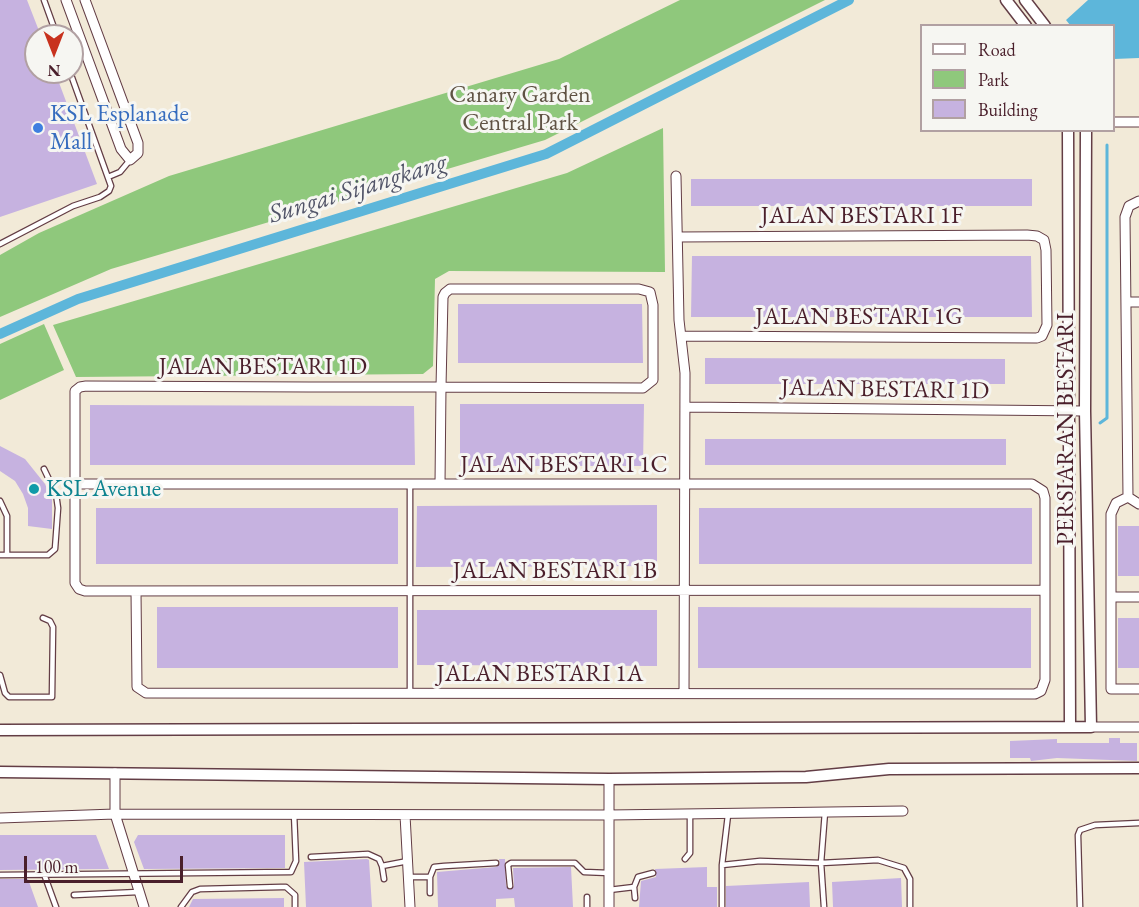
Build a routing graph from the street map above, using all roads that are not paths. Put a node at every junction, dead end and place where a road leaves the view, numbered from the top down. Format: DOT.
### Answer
graph roads {
  1 [pos="44,0"];
  2 [pos="66,0"];
  3 [pos="84,0"];
  4 [pos="1006,0"];
  5 [pos="1025,0"];
  6 [pos="53,24"];
  7 [pos="1024,24"];
  8 [pos="1043,24"];
  9 [pos="74,84"];
  10 [pos="1115,122"];
  11 [pos="1139,122"];
  12 [pos="1068,132"];
  13 [pos="1086,132"];
  14 [pos="130,160"];
  15 [pos="676,176"];
  16 [pos="108,177"];
  17 [pos="1139,201"];
  18 [pos="678,237"];
  19 [pos="0,244"];
  20 [pos="1126,302"];
  21 [pos="1139,302"];
  22 [pos="681,336"];
  23 [pos="1037,338"];
  24 [pos="441,387"];
  25 [pos="1128,404"];
  26 [pos="1139,404"];
  27 [pos="685,407"];
  28 [pos="1068,411"];
  29 [pos="1086,411"];
  30 [pos="44,469"];
  31 [pos="75,484"];
  32 [pos="410,484"];
  33 [pos="440,484"];
  34 [pos="685,484"];
  35 [pos="1128,497"];
  36 [pos="0,501"];
  37 [pos="1139,504"];
  38 [pos="0,555"];
  39 [pos="7,555"];
  40 [pos="1045,590"];
  41 [pos="136,591"];
  42 [pos="410,591"];
  43 [pos="684,591"];
  44 [pos="1111,597"];
  45 [pos="1139,597"];
  46 [pos="43,618"];
  47 [pos="0,675"];
  48 [pos="1139,689"];
  49 [pos="410,693"];
  50 [pos="684,693"];
  51 [pos="1070,727"];
  52 [pos="1091,727"];
  53 [pos="1139,727"];
  54 [pos="0,730"];
  55 [pos="1139,768"];
  56 [pos="0,772"];
  57 [pos="115,773"];
  58 [pos="609,779"];
  59 [pos="825,811"];
  60 [pos="903,811"];
  61 [pos="728,812"];
  62 [pos="294,813"];
  63 [pos="690,813"];
  64 [pos="115,814"];
  65 [pos="405,815"];
  66 [pos="609,815"];
  67 [pos="0,818"];
  68 [pos="1139,823"];
  69 [pos="311,857"];
  70 [pos="685,858"];
  71 [pos="408,861"];
  72 [pos="821,862"];
  73 [pos="496,863"];
  74 [pos="722,865"];
  75 [pos="382,866"];
  76 [pos="131,872"];
  77 [pos="609,873"];
  78 [pos="653,873"];
  79 [pos="44,874"];
  80 [pos="0,875"];
  81 [pos="408,877"];
  82 [pos="430,878"];
  83 [pos="384,879"];
  84 [pos="510,886"];
  85 [pos="634,887"];
  86 [pos="609,890"];
  87 [pos="138,892"];
  88 [pos="430,892"];
  89 [pos="74,895"];
  90 [pos="587,897"];
  91 [pos="635,898"];
  92 [pos="56,907"];
  93 [pos="144,907"];
  94 [pos="181,907"];
  95 [pos="295,907"];
  96 [pos="410,907"];
  97 [pos="587,907"];
  98 [pos="609,907"];
  99 [pos="722,907"];
  100 [pos="824,907"];
  101 [pos="910,907"];
  102 [pos="1080,907"];
  1 -- 6 [label="lane"];
  2 -- 14 [label="street"];
  3 -- 14 [label="street"];
  4 -- 7 [label="street"];
  5 -- 8 [label="street"];
  9 -- 16 [label="lane"];
  10 -- 11 [label="street"];
  12 -- 28 [label="street, PERSIARAN BESTARI"];
  13 -- 29 [label="street, PERSIARAN BESTARI"];
  14 -- 16 [label="lane"];
  15 -- 18 [label="street"];
  16 -- 19 [label="lane"];
  17 -- 20 [label="street"];
  18 -- 22 [label="street"];
  18 -- 23 [label="street, JALAN BESTARI 1F"];
  20 -- 21 [label="street"];
  20 -- 25 [label="street"];
  22 -- 23 [label="street, JALAN BESTARI 1G"];
  22 -- 27 [label="street"];
  24 -- 24 [label="street, JALAN BESTARI 1D"];
  24 -- 31 [label="street, JALAN BESTARI 1D"];
  24 -- 33 [label="street"];
  25 -- 26 [label="street"];
  25 -- 35 [label="street"];
  27 -- 28 [label="street, JALAN BESTARI 1D"];
  27 -- 34 [label="street"];
  28 -- 29 [label="street, JALAN BESTARI 1D"];
  28 -- 51 [label="street, PERSIARAN BESTARI"];
  29 -- 52 [label="street, PERSIARAN BESTARI"];
  30 -- 39 [label="lane"];
  31 -- 32 [label="street, JALAN BESTARI 1C"];
  31 -- 41 [label="street, JALAN BESTARI 1B"];
  32 -- 33 [label="street, JALAN BESTARI 1C"];
  32 -- 42 [label="lane"];
  33 -- 34 [label="street, JALAN BESTARI 1C"];
  34 -- 40 [label="street, JALAN BESTARI 1C"];
  34 -- 43 [label="street"];
  35 -- 37 [label="street"];
  35 -- 44 [label="street"];
  36 -- 39 [label="lane"];
  38 -- 39 [label="lane"];
  40 -- 43 [label="street, JALAN BESTARI 1B"];
  40 -- 50 [label="street, JALAN BESTARI 1A"];
  41 -- 42 [label="street, JALAN BESTARI 1B"];
  41 -- 49 [label="street, JALAN BESTARI 1A"];
  42 -- 43 [label="street, JALAN BESTARI 1B"];
  42 -- 49 [label="lane"];
  43 -- 50 [label="street"];
  44 -- 45 [label="street"];
  44 -- 48 [label="street"];
  46 -- 47 [label="lane"];
  49 -- 50 [label="street, JALAN BESTARI 1A"];
  51 -- 52 [label="street"];
  51 -- 54 [label="street"];
  52 -- 53 [label="street"];
  55 -- 58 [label="street"];
  56 -- 57 [label="street"];
  57 -- 58 [label="street"];
  57 -- 64 [label="street"];
  58 -- 66 [label="street"];
  59 -- 60 [label="street"];
  59 -- 61 [label="street"];
  59 -- 72 [label="lane"];
  61 -- 63 [label="street"];
  61 -- 74 [label="lane"];
  62 -- 64 [label="street"];
  62 -- 65 [label="street"];
  62 -- 76 [label="lane"];
  63 -- 66 [label="street"];
  63 -- 70 [label="lane"];
  64 -- 67 [label="street"];
  64 -- 76 [label="street"];
  65 -- 66 [label="street"];
  65 -- 71 [label="street"];
  66 -- 77 [label="street"];
  68 -- 102 [label="lane"];
  69 -- 75 [label="lane"];
  71 -- 75 [label="lane"];
  71 -- 81 [label="street"];
  72 -- 74 [label="lane"];
  72 -- 100 [label="lane"];
  72 -- 101 [label="lane"];
  73 -- 82 [label="lane"];
  74 -- 99 [label="lane"];
  75 -- 83 [label="lane"];
  76 -- 79 [label="lane"];
  76 -- 87 [label="street"];
  77 -- 84 [label="lane"];
  77 -- 86 [label="street"];
  78 -- 85 [label="lane"];
  79 -- 80 [label="lane"];
  79 -- 92 [label="lane"];
  81 -- 82 [label="lane"];
  81 -- 96 [label="street"];
  82 -- 88 [label="lane"];
  85 -- 86 [label="lane"];
  85 -- 91 [label="lane"];
  86 -- 98 [label="street"];
  87 -- 89 [label="lane"];
  87 -- 93 [label="street"];
  90 -- 97 [label="lane"];
  94 -- 95 [label="lane"];
}
